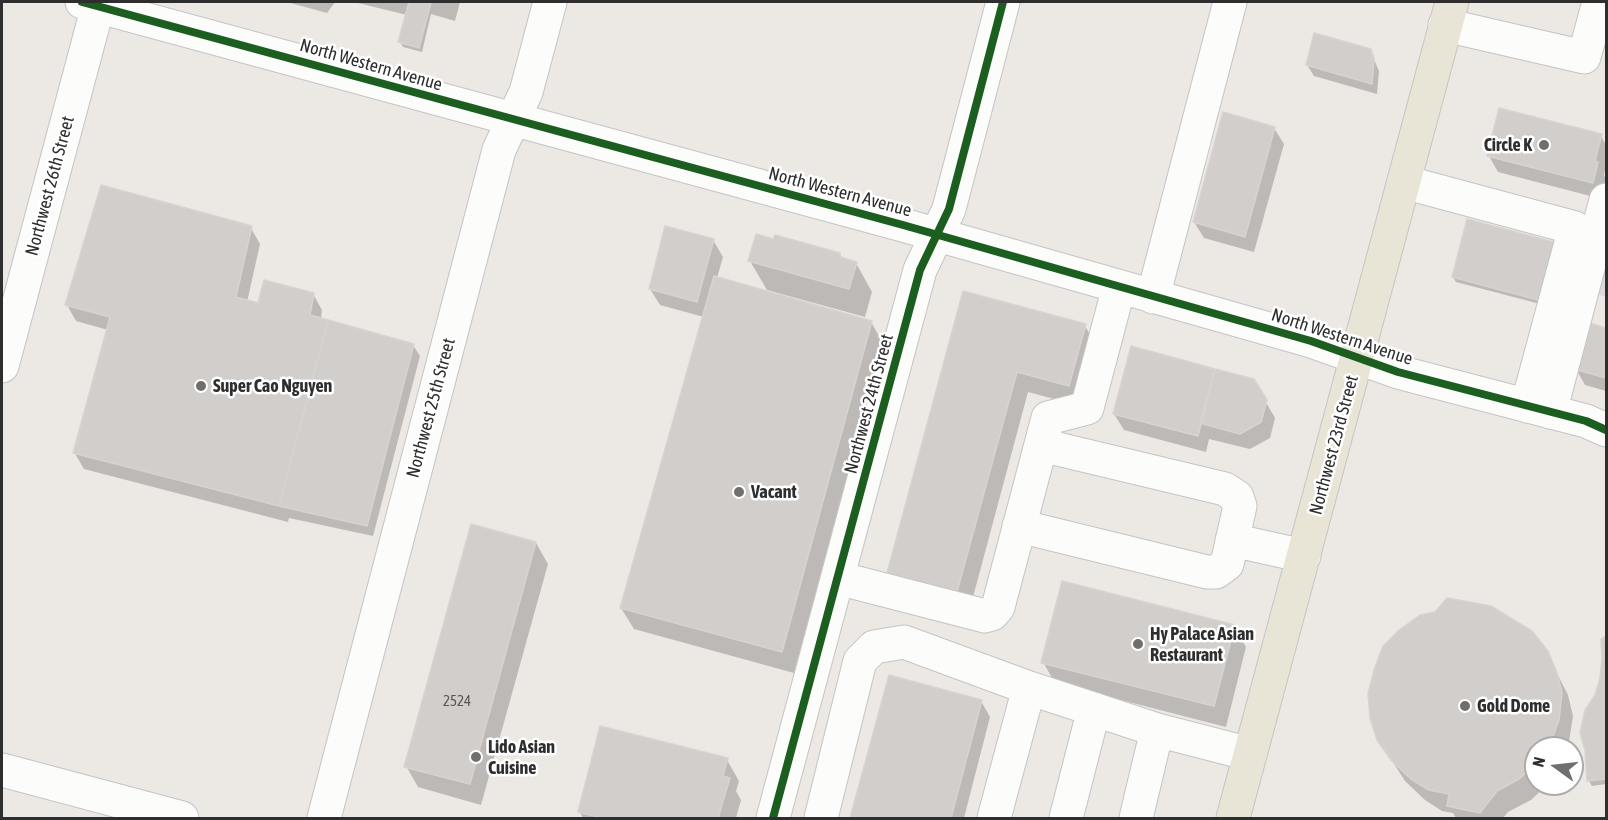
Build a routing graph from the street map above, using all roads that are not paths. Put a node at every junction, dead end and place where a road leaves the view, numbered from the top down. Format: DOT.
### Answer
graph roads {
  1 [pos="550,2"];
  2 [pos="1004,2"];
  3 [pos="1230,2"];
  4 [pos="1599,2"];
  5 [pos="90,4"];
  6 [pos="1448,13"];
  7 [pos="513,119"];
  8 [pos="1404,182"];
  9 [pos="1606,200"];
  10 [pos="937,235"];
  11 [pos="1119,287"];
  12 [pos="1153,297"];
  13 [pos="1357,357"];
  14 [pos="2,366"];
  15 [pos="1538,409"];
  16 [pos="1600,425"];
  17 [pos="1041,445"];
  18 [pos="1019,526"];
  19 [pos="1232,540"];
  20 [pos="1304,556"];
  21 [pos="838,578"];
  22 [pos="1029,688"];
  23 [pos="1094,709"];
  24 [pos="1157,730"];
  25 [pos="1250,754"];
  26 [pos="2,770"];
  27 [pos="110,809"];
  28 [pos="182,819"];
  29 [pos="324,819"];
  30 [pos="773,819"];
  31 [pos="821,819"];
  32 [pos="994,819"];
  33 [pos="1066,819"];
  34 [pos="1136,819"];
  35 [pos="1233,819"];
  1 -- 7 [label="street, Northwest 25th Street"];
  2 -- 10 [label="street, Northwest 24th Street"];
  3 -- 12 [label="street"];
  4 -- 6 [label="street"];
  5 -- 7 [label="street, North Western Avenue"];
  5 -- 14 [label="street, Northwest 26th Street"];
  6 -- 8 [label="main road, Northwest 23rd Street"];
  7 -- 10 [label="street, North Western Avenue"];
  7 -- 29 [label="street, Northwest 25th Street"];
  8 -- 13 [label="main road, Northwest 23rd Street"];
  8 -- 15 [label="street"];
  9 -- 15 [label="street"];
  10 -- 11 [label="street, North Western Avenue"];
  10 -- 21 [label="street, Northwest 24th Street"];
  11 -- 12 [label="street, North Western Avenue"];
  11 -- 17 [label="street"];
  12 -- 13 [label="street, North Western Avenue"];
  13 -- 15 [label="street, North Western Avenue"];
  13 -- 20 [label="main road, Northwest 23rd Street"];
  15 -- 16 [label="street, North Western Avenue"];
  17 -- 18 [label="street"];
  17 -- 19 [label="street"];
  18 -- 19 [label="street"];
  18 -- 21 [label="street"];
  19 -- 20 [label="street"];
  20 -- 25 [label="main road, Northwest 23rd Street"];
  21 -- 30 [label="street, Northwest 24th Street"];
  22 -- 23 [label="street"];
  22 -- 31 [label="street"];
  22 -- 32 [label="street"];
  23 -- 24 [label="street"];
  23 -- 33 [label="street"];
  24 -- 25 [label="street"];
  24 -- 34 [label="street"];
  25 -- 35 [label="main road, Northwest 23rd Street"];
  26 -- 27 [label="street"];
  27 -- 28 [label="street"];
}
